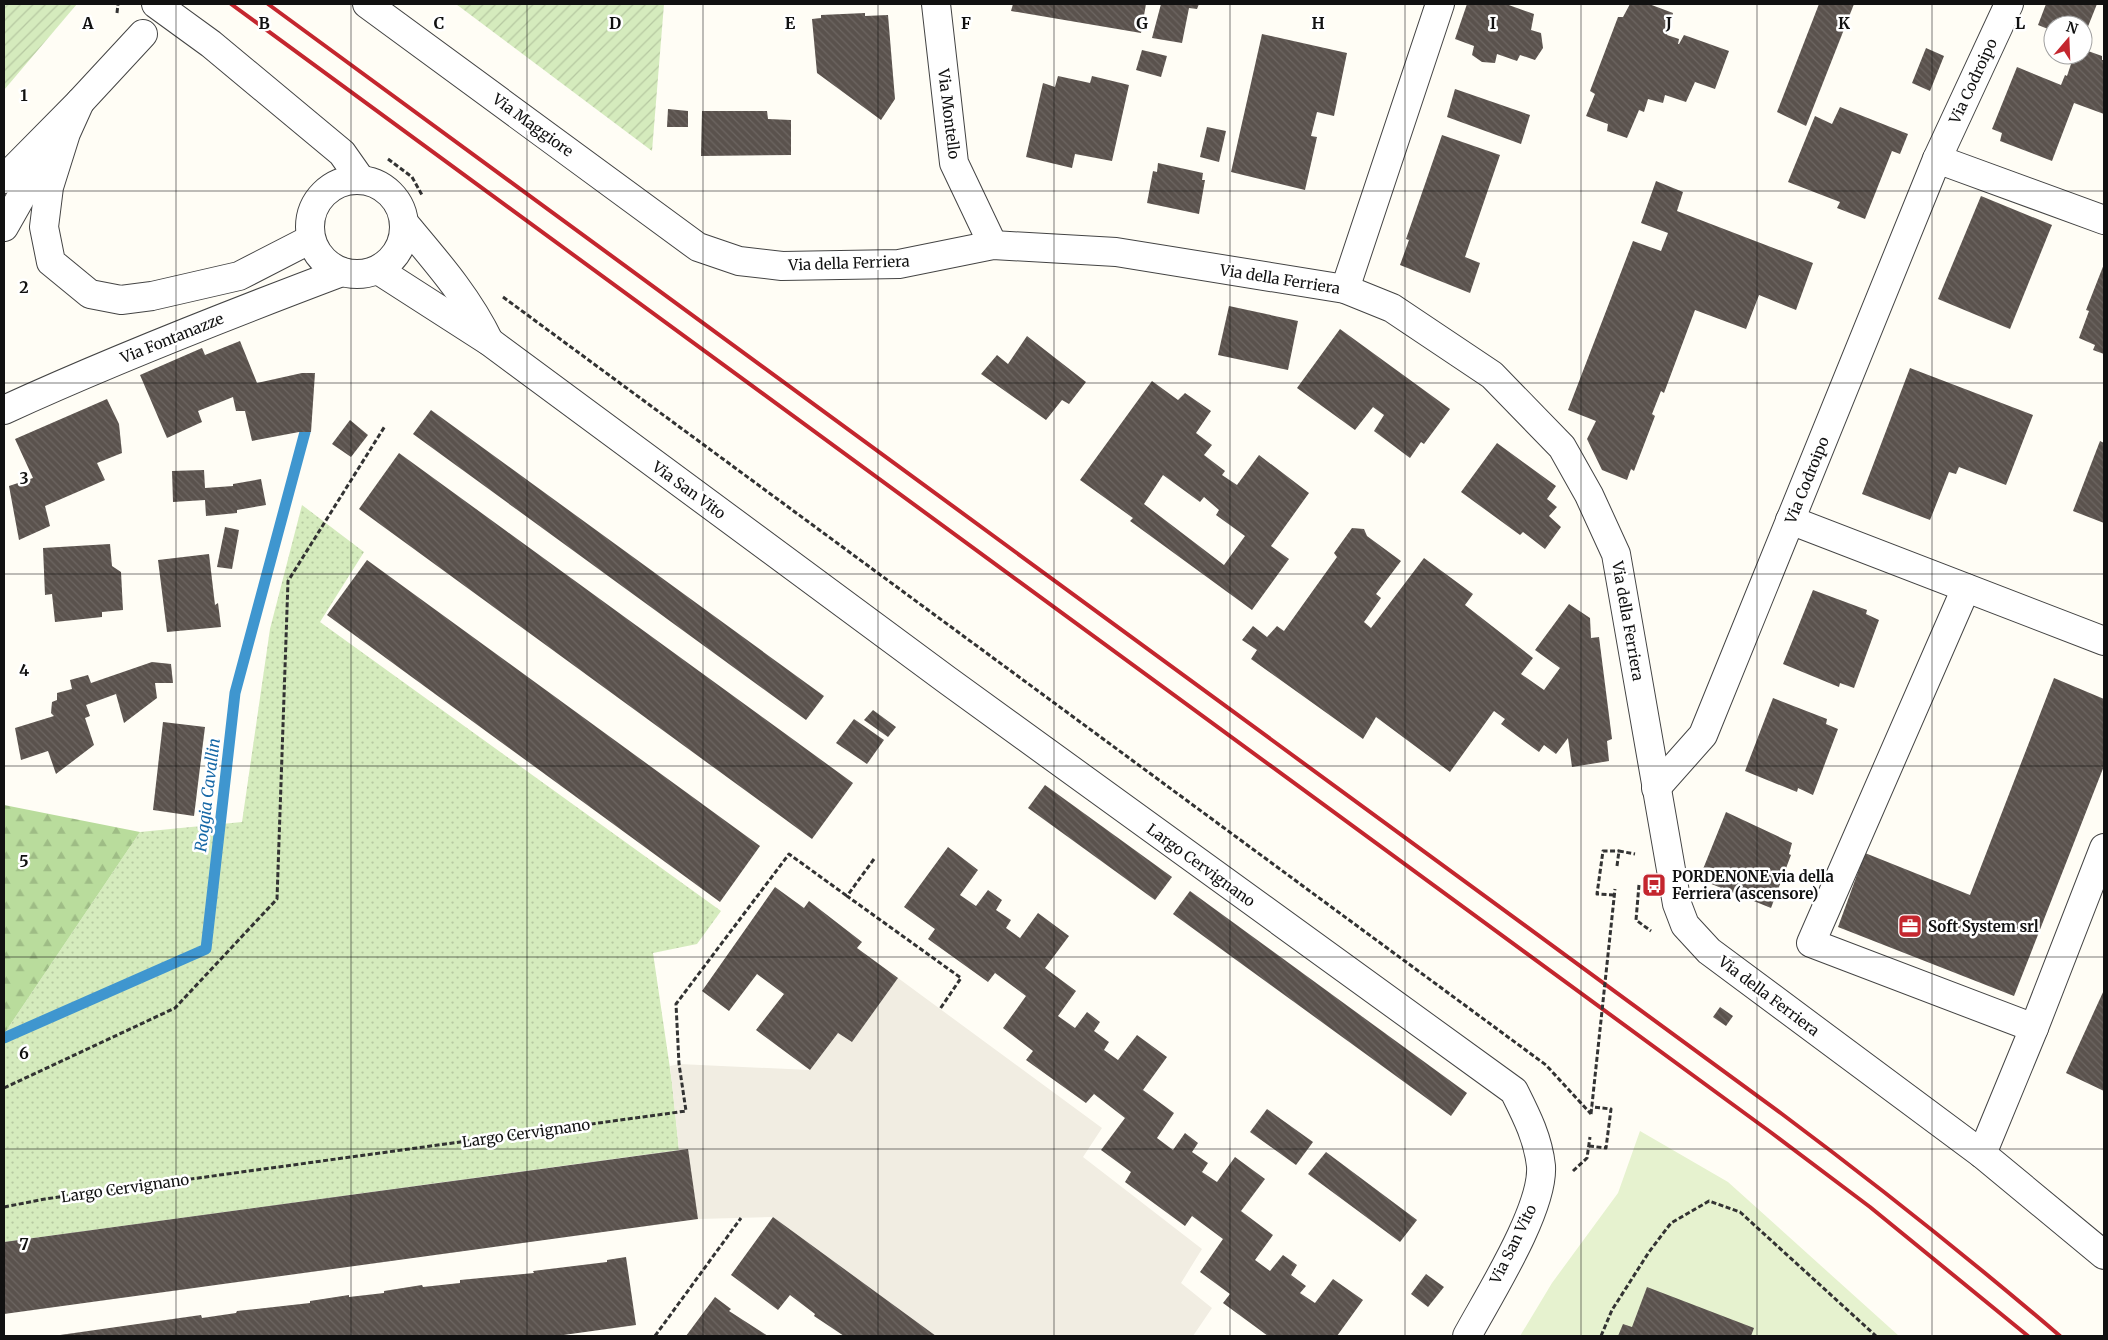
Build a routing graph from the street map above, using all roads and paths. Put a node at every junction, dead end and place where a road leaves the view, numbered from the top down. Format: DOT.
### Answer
graph roads {
  1 [pos="156,4"];
  2 [pos="367,4"];
  3 [pos="936,4"];
  4 [pos="1440,4"];
  5 [pos="2009,4"];
  6 [pos="143,34"];
  7 [pos="80,102"];
  8 [pos="66,133"];
  9 [pos="381,154"];
  10 [pos="1937,159"];
  11 [pos="4,179"];
  12 [pos="361,180"];
  13 [pos="425,200"];
  14 [pos="2104,220"];
  15 [pos="405,224"];
  16 [pos="4,227"];
  17 [pos="311,239"];
  18 [pos="993,245"];
  19 [pos="698,247"];
  20 [pos="378,270"];
  21 [pos="342,272"];
  22 [pos="1345,289"];
  23 [pos="498,292"];
  24 [pos="490,342"];
  25 [pos="4,410"];
  26 [pos="385,426"];
  27 [pos="1790,520"];
  28 [pos="1966,588"];
  29 [pos="889,637"];
  30 [pos="2104,641"];
  31 [pos="1656,788"];
  32 [pos="2104,848"];
  33 [pos="1619,851"];
  34 [pos="874,859"];
  35 [pos="1614,888"];
  36 [pos="1614,895"];
  37 [pos="848,896"];
  38 [pos="940,1009"];
  39 [pos="2034,1028"];
  40 [pos="4,1088"];
  41 [pos="1514,1091"];
  42 [pos="1592,1107"];
  43 [pos="1589,1146"];
  44 [pos="1982,1154"];
  45 [pos="4,1207"];
  46 [pos="741,1218"];
  47 [pos="2102,1252"];
  48 [pos="655,1336"];
  49 [pos="1466,1336"];
  50 [pos="1601,1336"];
  51 [pos="1876,1336"];
  1 -- 12 [label="street"];
  2 -- 19 [label="street, Via Maggiore"];
  3 -- 18 [label="street, Via Montello"];
  4 -- 22 [label="street"];
  5 -- 10 [label="street, Via Codroipo"];
  6 -- 7 [label="street"];
  7 -- 8 [label="street"];
  7 -- 11 [label="street"];
  8 -- 16 [label="street"];
  8 -- 17 [label="street"];
  9 -- 13 [label="path"];
  10 -- 14 [label="street"];
  10 -- 27 [label="street, Via Codroipo"];
  12 -- 15 [label="street"];
  12 -- 17 [label="street"];
  15 -- 20 [label="street"];
  15 -- 24 [label="street, Via San Vito"];
  17 -- 21 [label="street"];
  18 -- 19 [label="street, Via della Ferriera"];
  18 -- 22 [label="street, Via della Ferriera"];
  20 -- 21 [label="street"];
  20 -- 24 [label="street, Via San Vito"];
  21 -- 25 [label="street, Via Fontanazze"];
  22 -- 31 [label="street, Via della Ferriera"];
  23 -- 42 [label="path, bridge"];
  24 -- 29 [label="street, Via San Vito"];
  26 -- 40 [label="path"];
  27 -- 28 [label="street"];
  27 -- 31 [label="street, Via Codroipo"];
  28 -- 30 [label="street"];
  28 -- 39 [label="street"];
  29 -- 41 [label="street, Largo Cervignano"];
  31 -- 44 [label="street, Via della Ferriera"];
  32 -- 39 [label="street"];
  33 -- 36 [label="path"];
  34 -- 37 [label="path"];
  35 -- 36 [label="path, bridge"];
  36 -- 42 [label="path, bridge"];
  37 -- 38 [label="path, Largo Cervignano"];
  37 -- 45 [label="path, Largo Cervignano"];
  39 -- 44 [label="street"];
  41 -- 49 [label="street, Via San Vito"];
  42 -- 43 [label="path"];
  44 -- 47 [label="street, Via della Ferriera"];
  46 -- 48 [label="path"];
  50 -- 51 [label="path"];
}
